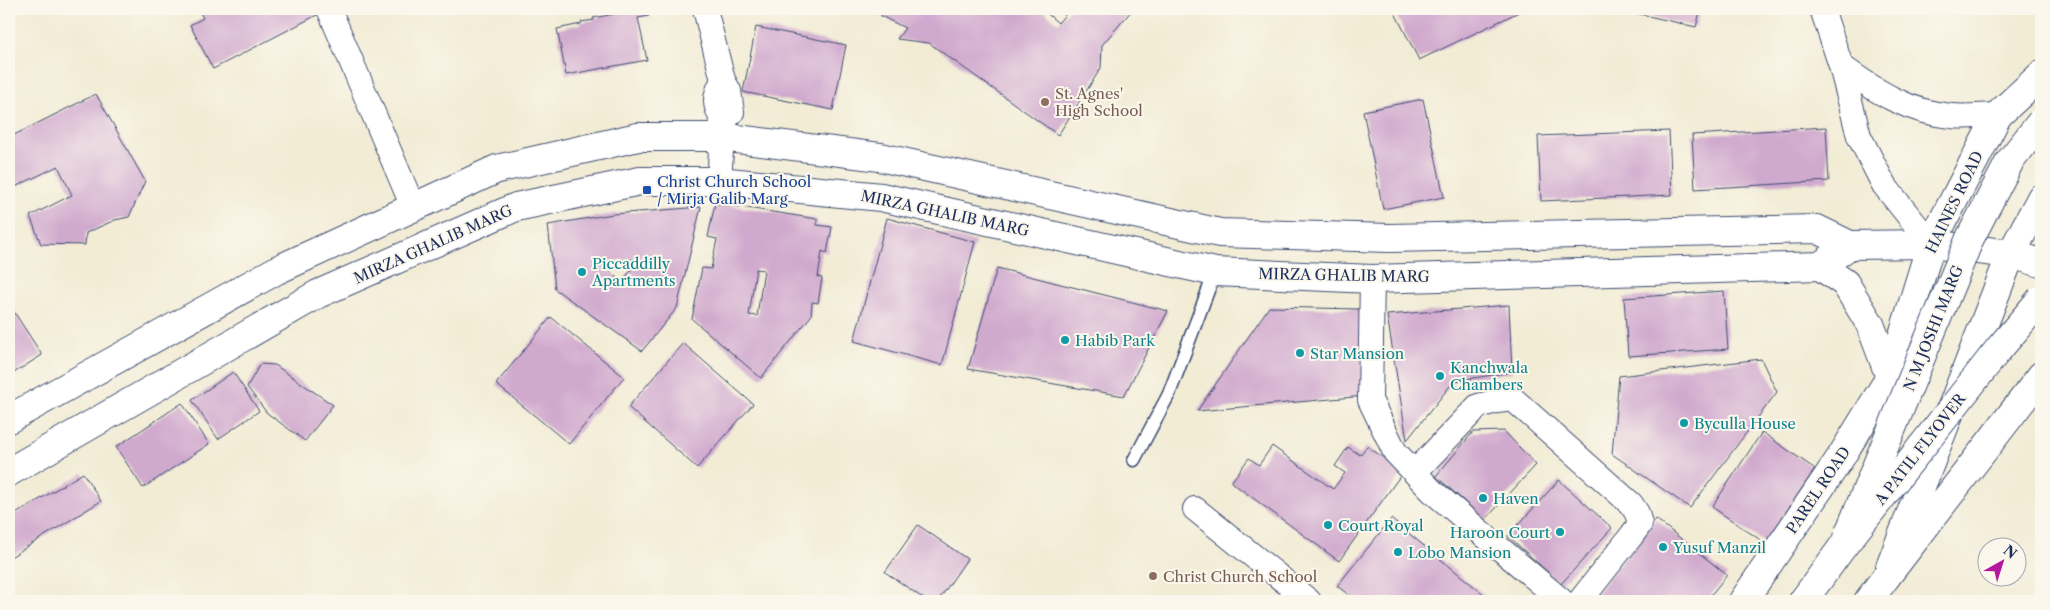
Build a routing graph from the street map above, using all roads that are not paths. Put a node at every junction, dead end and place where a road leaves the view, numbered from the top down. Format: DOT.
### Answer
graph roads {
  1 [pos="329,9"];
  2 [pos="705,9"];
  3 [pos="1822,9"];
  4 [pos="1841,66"];
  5 [pos="2041,75"];
  6 [pos="1998,115"];
  7 [pos="2041,122"];
  8 [pos="722,130"];
  9 [pos="719,181"];
  10 [pos="2041,198"];
  11 [pos="413,207"];
  12 [pos="1931,244"];
  13 [pos="1850,245"];
  14 [pos="2011,254"];
  15 [pos="2041,263"];
  16 [pos="1820,266"];
  17 [pos="1215,272"];
  18 [pos="1372,278"];
  19 [pos="2041,299"];
  20 [pos="2041,376"];
  21 [pos="1890,377"];
  22 [pos="9,419"];
  23 [pos="1134,460"];
  24 [pos="9,472"];
  25 [pos="1415,472"];
  26 [pos="1195,509"];
  27 [pos="1844,546"];
  28 [pos="1886,577"];
  29 [pos="1309,601"];
  30 [pos="1562,601"];
  31 [pos="1580,601"];
  32 [pos="1743,601"];
  33 [pos="1803,601"];
  34 [pos="1868,601"];
  1 -- 11 [label="street"];
  2 -- 8 [label="street"];
  3 -- 4 [label="street"];
  4 -- 6 [label="street"];
  4 -- 12 [label="street"];
  5 -- 6 [label="main road, HAINES ROAD"];
  6 -- 12 [label="main road, HAINES ROAD"];
  7 -- 27 [label="main road, N M JOSHI MARG, bridge"];
  8 -- 9 [label="street"];
  8 -- 11 [label="main road"];
  8 -- 13 [label="main road"];
  9 -- 17 [label="main road, MIRZA GHALIB MARG"];
  9 -- 24 [label="main road, MIRZA GHALIB MARG"];
  10 -- 14 [label="main road"];
  11 -- 22 [label="main road"];
  12 -- 13 [label="main road"];
  12 -- 14 [label="main road"];
  12 -- 21 [label="main road, HAINES ROAD"];
  13 -- 16 [label="main road"];
  14 -- 15 [label="main road"];
  14 -- 28 [label="main road"];
  16 -- 18 [label="main road, MIRZA GHALIB MARG"];
  16 -- 21 [label="main road"];
  17 -- 18 [label="main road, MIRZA GHALIB MARG"];
  17 -- 23 [label="lane"];
  18 -- 25 [label="street"];
  19 -- 27 [label="main road, A PATIL FLYOVER, bridge"];
  20 -- 28 [label="main road"];
  21 -- 32 [label="main road, PAREL ROAD"];
  25 -- 30 [label="street"];
  25 -- 31 [label="street"];
  26 -- 29 [label="street"];
  27 -- 33 [label="main road, A PATIL FLYOVER"];
  28 -- 34 [label="main road"];
}
